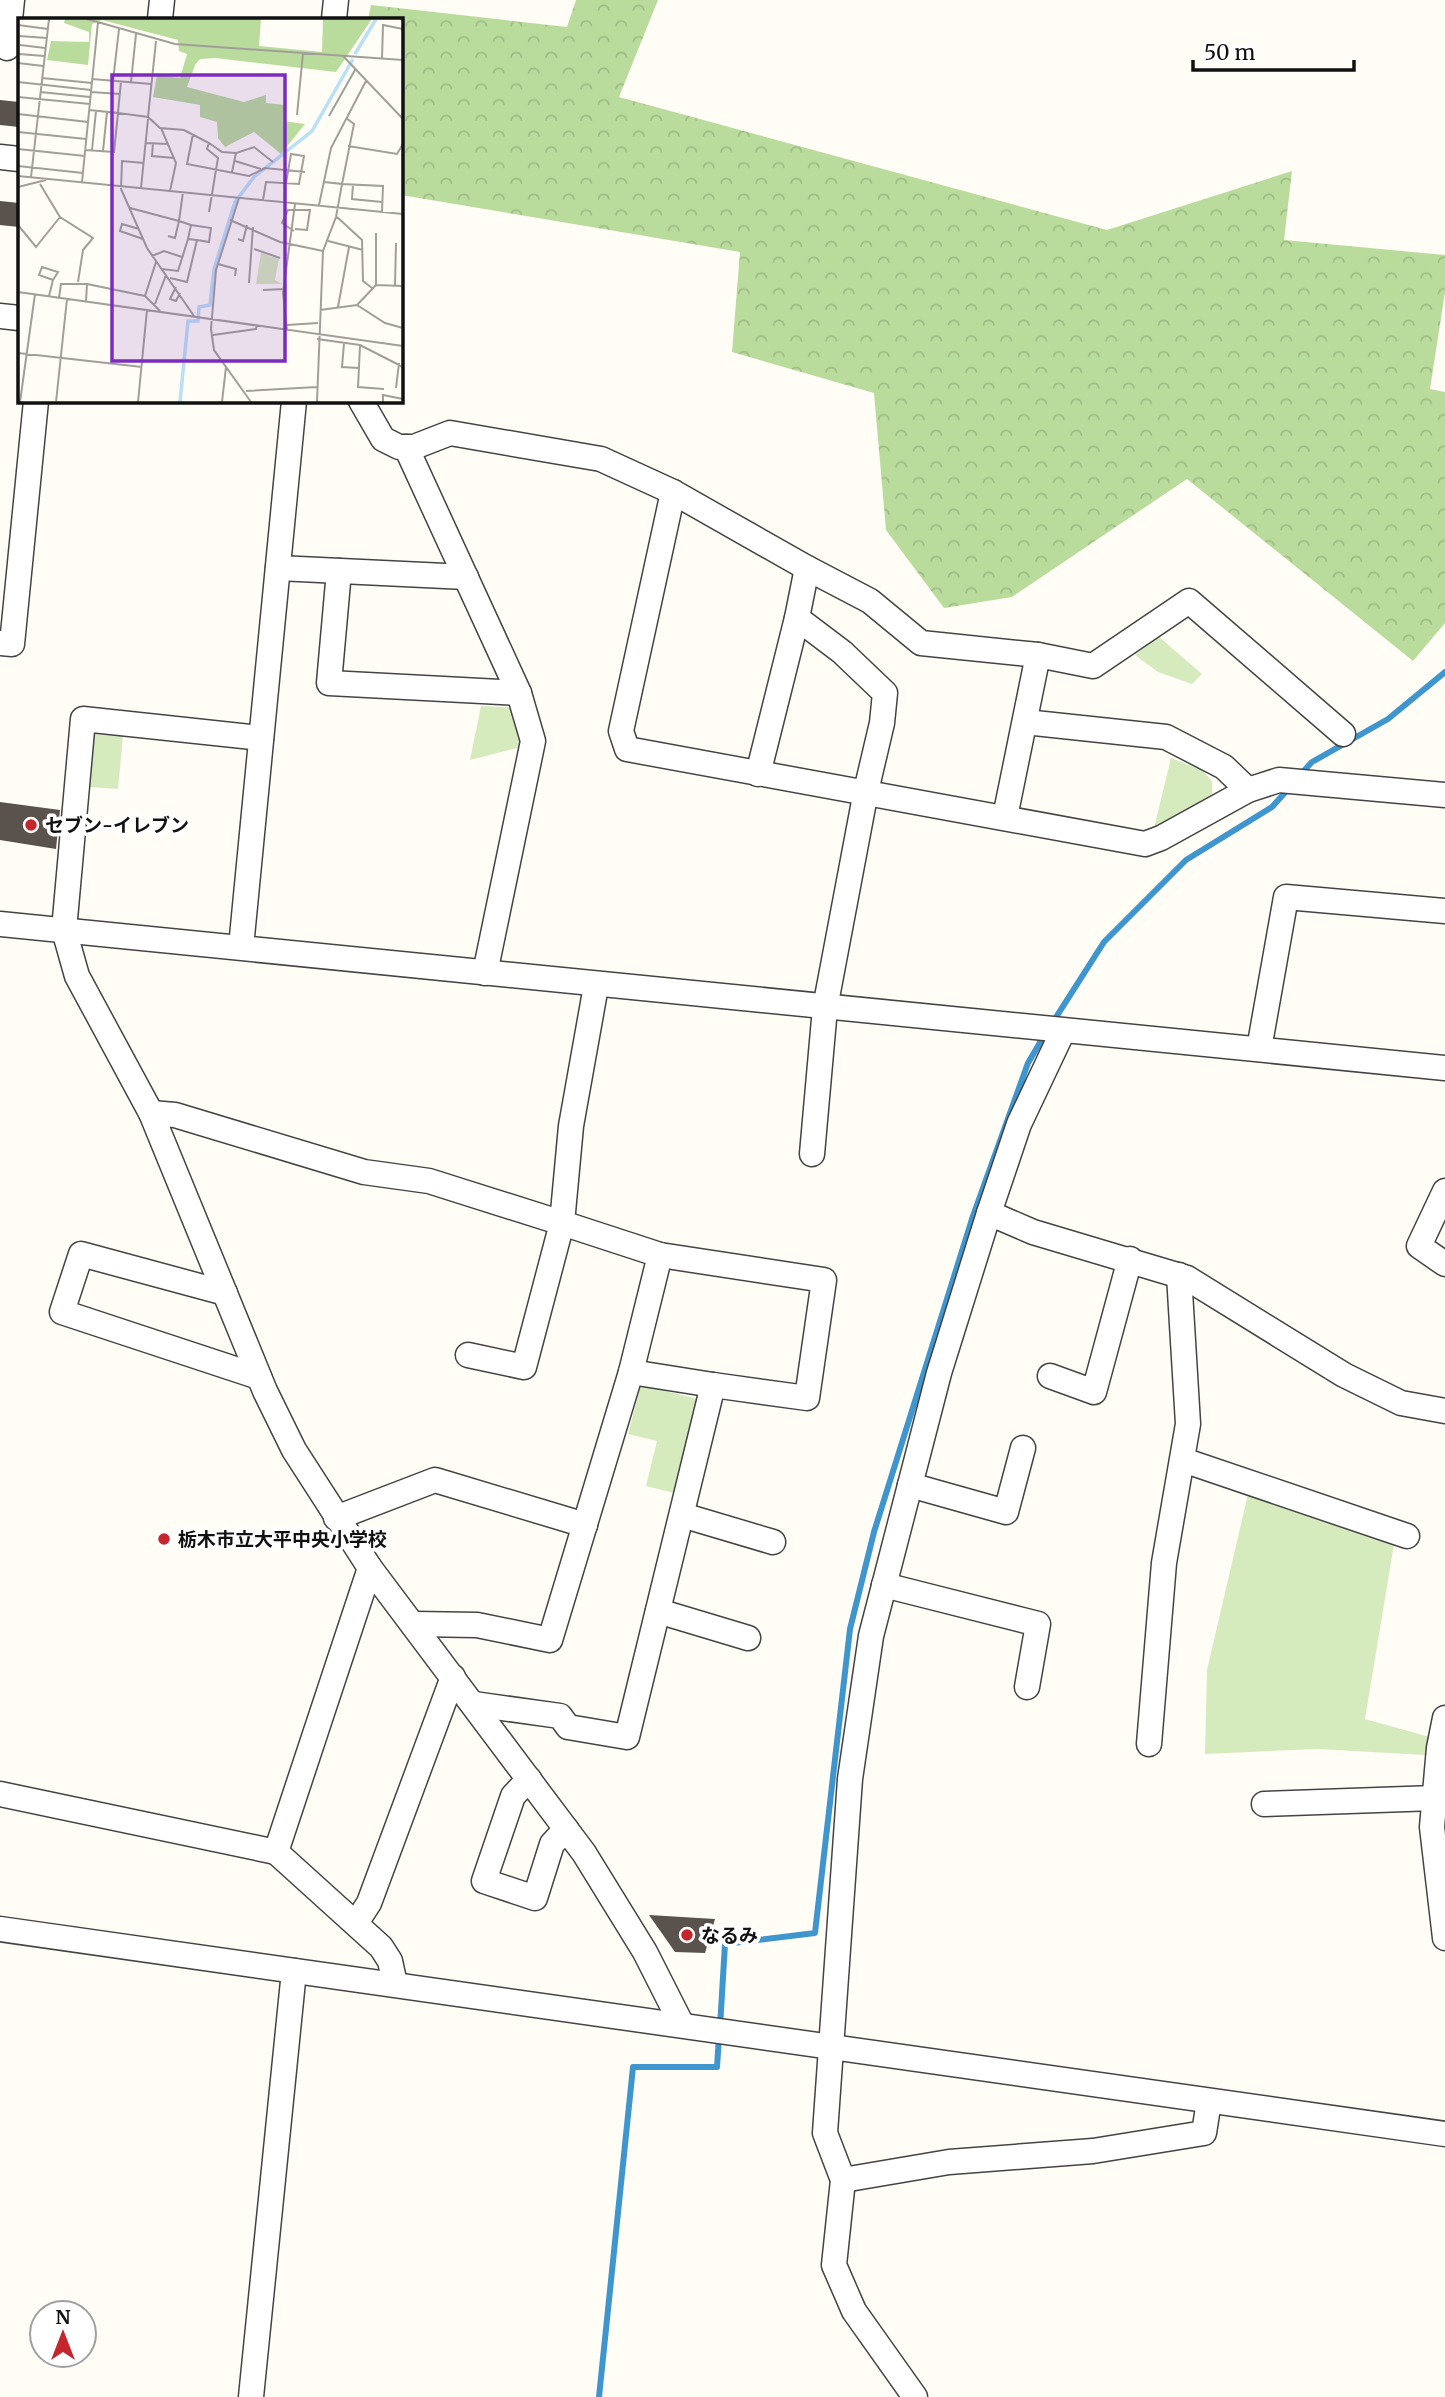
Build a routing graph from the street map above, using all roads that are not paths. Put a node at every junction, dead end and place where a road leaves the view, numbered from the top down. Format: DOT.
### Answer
graph roads {
  1 [pos="12,0"];
  2 [pos="162,0"];
  3 [pos="336,0"];
  4 [pos="160,18"];
  5 [pos="334,18"];
  6 [pos="9,48"];
  7 [pos="0,157"];
  8 [pos="18,159"];
  9 [pos="0,316"];
  10 [pos="18,318"];
  11 [pos="36,402"];
  12 [pos="295,402"];
  13 [pos="362,402"];
  14 [pos="407,447"];
  15 [pos="673,492"];
  16 [pos="278,568"];
  17 [pos="807,568"];
  18 [pos="339,571"];
  19 [pos="466,577"];
  20 [pos="797,618"];
  21 [pos="0,643"];
  22 [pos="1038,655"];
  23 [pos="519,693"];
  24 [pos="1025,722"];
  25 [pos="1343,734"];
  26 [pos="261,738"];
  27 [pos="758,774"];
  28 [pos="1248,790"];
  29 [pos="866,792"];
  30 [pos="1445,795"];
  31 [pos="1005,817"];
  32 [pos="1445,911"];
  33 [pos="0,924"];
  34 [pos="64,930"];
  35 [pos="241,947"];
  36 [pos="485,973"];
  37 [pos="596,986"];
  38 [pos="825,1008"];
  39 [pos="1063,1031"];
  40 [pos="1259,1049"];
  41 [pos="1445,1068"];
  42 [pos="151,1113"];
  43 [pos="812,1154"];
  44 [pos="1445,1191"];
  45 [pos="989,1213"];
  46 [pos="562,1223"];
  47 [pos="660,1255"];
  48 [pos="1130,1259"];
  49 [pos="1445,1264"];
  50 [pos="1179,1275"];
  51 [pos="225,1293"];
  52 [pos="468,1354"];
  53 [pos="631,1372"];
  54 [pos="1050,1376"];
  55 [pos="259,1377"];
  56 [pos="713,1385"];
  57 [pos="1445,1411"];
  58 [pos="1024,1448"];
  59 [pos="1183,1460"];
  60 [pos="910,1485"];
  61 [pos="682,1515"];
  62 [pos="336,1518"];
  63 [pos="585,1525"];
  64 [pos="1407,1536"];
  65 [pos="773,1542"];
  66 [pos="370,1568"];
  67 [pos="884,1585"];
  68 [pos="658,1611"];
  69 [pos="414,1623"];
  70 [pos="748,1638"];
  71 [pos="453,1676"];
  72 [pos="1027,1687"];
  73 [pos="474,1704"];
  74 [pos="1445,1717"];
  75 [pos="1149,1744"];
  76 [pos="529,1779"];
  77 [pos="0,1794"];
  78 [pos="1435,1798"];
  79 [pos="1264,1804"];
  80 [pos="566,1829"];
  81 [pos="276,1852"];
  82 [pos="356,1923"];
  83 [pos="0,1929"];
  84 [pos="1445,1937"];
  85 [pos="294,1971"];
  86 [pos="395,1983"];
  87 [pos="682,2025"];
  88 [pos="832,2044"];
  89 [pos="1209,2101"];
  90 [pos="1445,2134"];
  91 [pos="843,2180"];
  92 [pos="251,2397"];
  93 [pos="915,2397"];
  1 -- 6 [label="street"];
  2 -- 4 [label="street"];
  3 -- 5 [label="street"];
  7 -- 8 [label="street"];
  9 -- 10 [label="street"];
  11 -- 21 [label="street"];
  12 -- 16 [label="street"];
  13 -- 14 [label="street"];
  14 -- 15 [label="street"];
  14 -- 19 [label="street"];
  15 -- 17 [label="street"];
  15 -- 27 [label="street"];
  16 -- 18 [label="street"];
  16 -- 26 [label="street"];
  17 -- 20 [label="street"];
  17 -- 22 [label="street"];
  18 -- 19 [label="street"];
  18 -- 23 [label="street"];
  19 -- 23 [label="street"];
  20 -- 27 [label="street"];
  20 -- 29 [label="street"];
  22 -- 24 [label="street"];
  22 -- 25 [label="street"];
  23 -- 36 [label="street"];
  24 -- 28 [label="street"];
  24 -- 31 [label="street"];
  26 -- 34 [label="street"];
  26 -- 35 [label="street"];
  27 -- 29 [label="street"];
  28 -- 30 [label="street"];
  28 -- 31 [label="street"];
  29 -- 31 [label="street"];
  29 -- 38 [label="street"];
  32 -- 40 [label="street"];
  33 -- 34 [label="street"];
  34 -- 35 [label="street"];
  34 -- 42 [label="street"];
  35 -- 36 [label="street"];
  36 -- 37 [label="street"];
  37 -- 38 [label="street"];
  37 -- 46 [label="street"];
  38 -- 39 [label="street"];
  38 -- 43 [label="street"];
  39 -- 40 [label="street"];
  39 -- 45 [label="street"];
  40 -- 41 [label="street"];
  42 -- 46 [label="street"];
  42 -- 51 [label="street"];
  44 -- 49 [label="street"];
  45 -- 48 [label="street"];
  45 -- 60 [label="street"];
  46 -- 47 [label="street"];
  46 -- 52 [label="street"];
  47 -- 53 [label="street"];
  47 -- 56 [label="street"];
  48 -- 50 [label="street"];
  48 -- 54 [label="street"];
  50 -- 57 [label="street"];
  50 -- 59 [label="street"];
  51 -- 55 [label="street"];
  51 -- 55 [label="street"];
  53 -- 56 [label="street"];
  53 -- 63 [label="street"];
  55 -- 62 [label="street"];
  56 -- 61 [label="street"];
  58 -- 60 [label="street"];
  59 -- 64 [label="street"];
  59 -- 75 [label="street"];
  60 -- 67 [label="street"];
  61 -- 65 [label="street"];
  61 -- 68 [label="street"];
  62 -- 63 [label="street"];
  62 -- 66 [label="street"];
  63 -- 69 [label="street"];
  66 -- 69 [label="street"];
  66 -- 81 [label="street"];
  67 -- 72 [label="street"];
  67 -- 88 [label="street"];
  68 -- 70 [label="street"];
  68 -- 73 [label="street"];
  69 -- 71 [label="street"];
  71 -- 73 [label="street"];
  71 -- 82 [label="street"];
  73 -- 76 [label="street"];
  74 -- 78 [label="street"];
  76 -- 80 [label="street"];
  76 -- 80 [label="street"];
  77 -- 81 [label="street"];
  78 -- 79 [label="street"];
  78 -- 84 [label="street"];
  80 -- 87 [label="street"];
  81 -- 82 [label="street"];
  82 -- 86 [label="street"];
  83 -- 85 [label="street"];
  85 -- 86 [label="street"];
  85 -- 92 [label="street"];
  86 -- 87 [label="street"];
  87 -- 88 [label="street"];
  88 -- 89 [label="street"];
  88 -- 91 [label="street"];
  89 -- 90 [label="street"];
  89 -- 91 [label="street"];
  91 -- 93 [label="street"];
}
